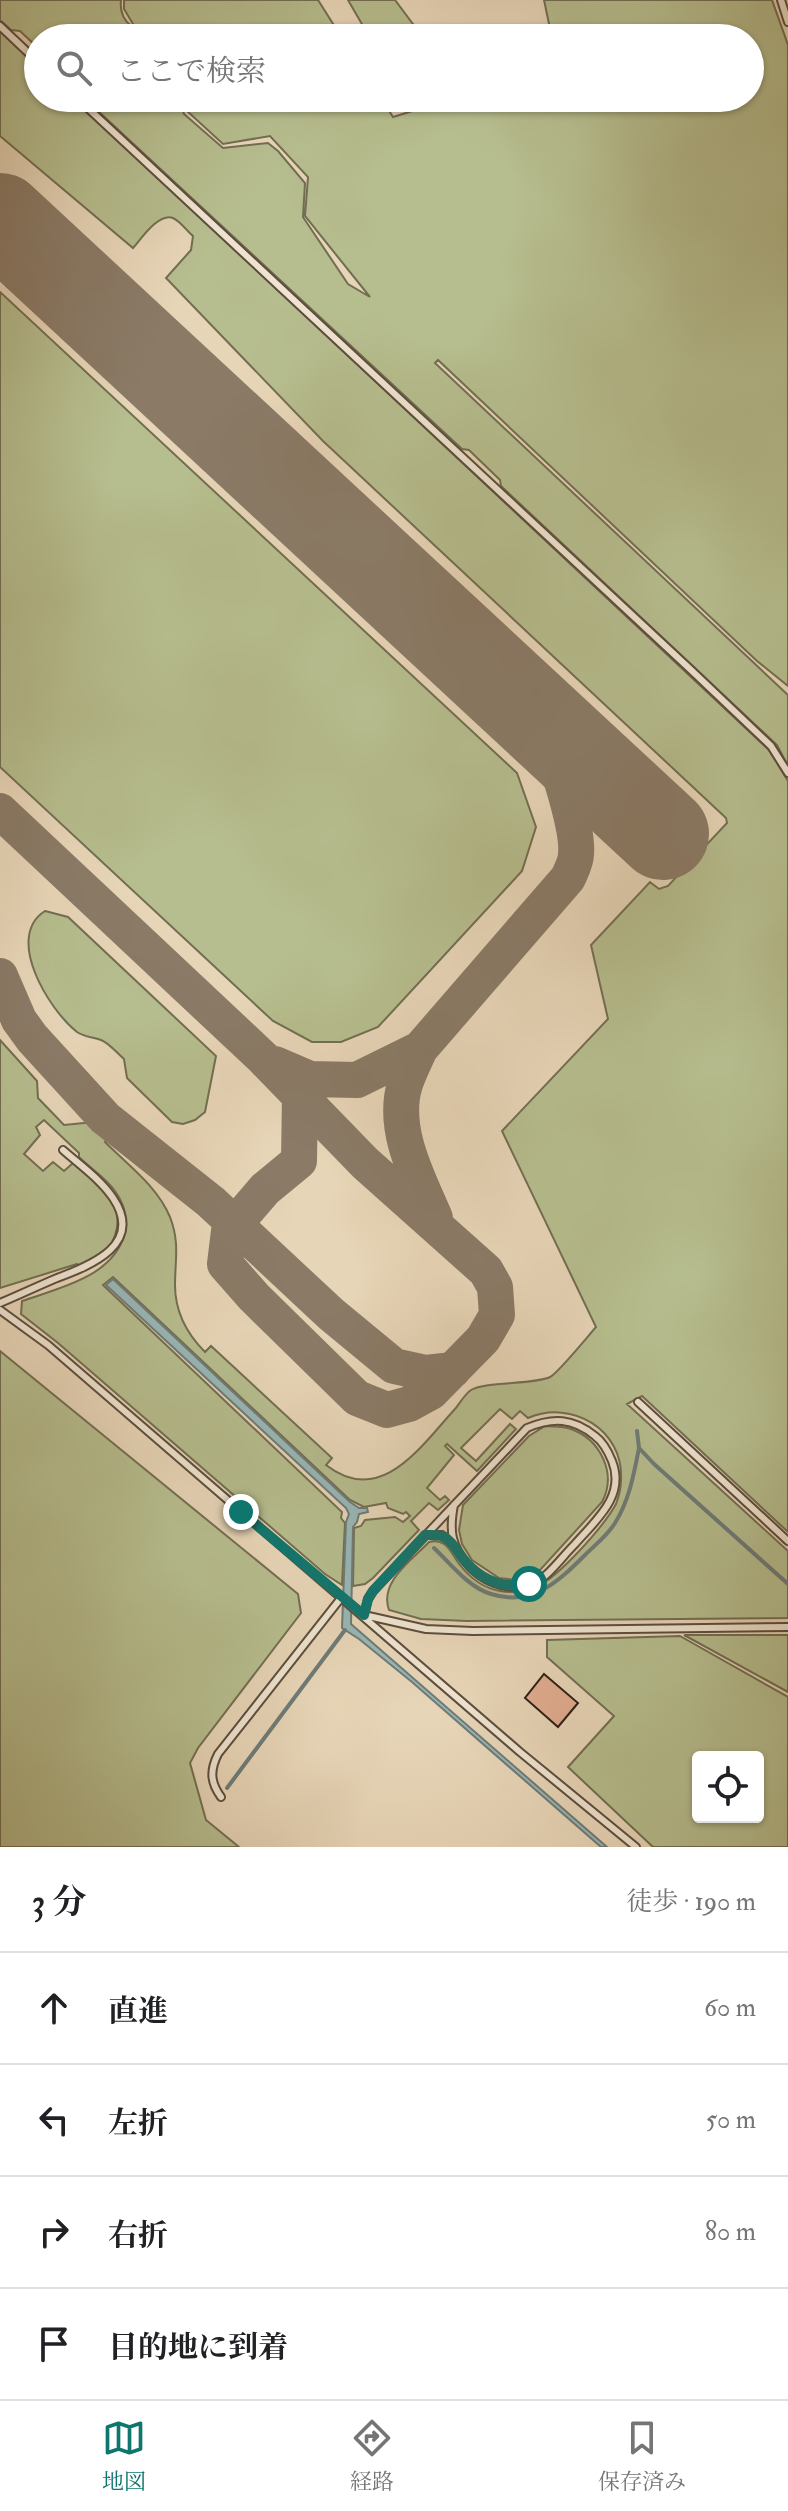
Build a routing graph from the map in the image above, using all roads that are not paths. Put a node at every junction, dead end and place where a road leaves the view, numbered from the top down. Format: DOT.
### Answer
graph roads {
  1 [pos="781,0"];
  2 [pos="788,22"];
  3 [pos="0,26"];
  4 [pos="24,49"];
  5 [pos="92,112"];
  6 [pos="788,773"];
  7 [pos="63,1150"];
  8 [pos="0,1303"];
  9 [pos="0,1310"];
  10 [pos="638,1402"];
  11 [pos="454,1505"];
  12 [pos="425,1535"];
  13 [pos="788,1541"];
  14 [pos="453,1544"];
  15 [pos="341,1598"];
  16 [pos="364,1615"];
  17 [pos="788,1627"];
  18 [pos="221,1797"];
  19 [pos="636,1847"];
  1 -- 2 [label="lane"];
  3 -- 4 [label="lane"];
  5 -- 6 [label="lane"];
  7 -- 8 [label="lane"];
  9 -- 15 [label="lane"];
  10 -- 13 [label="lane"];
  11 -- 12 [label="lane"];
  11 -- 14 [label="lane"];
  11 -- 14 [label="lane"];
  12 -- 14 [label="lane"];
  12 -- 16 [label="lane"];
  15 -- 16 [label="lane"];
  15 -- 18 [label="lane"];
  16 -- 17 [label="lane"];
  16 -- 19 [label="lane"];
}
